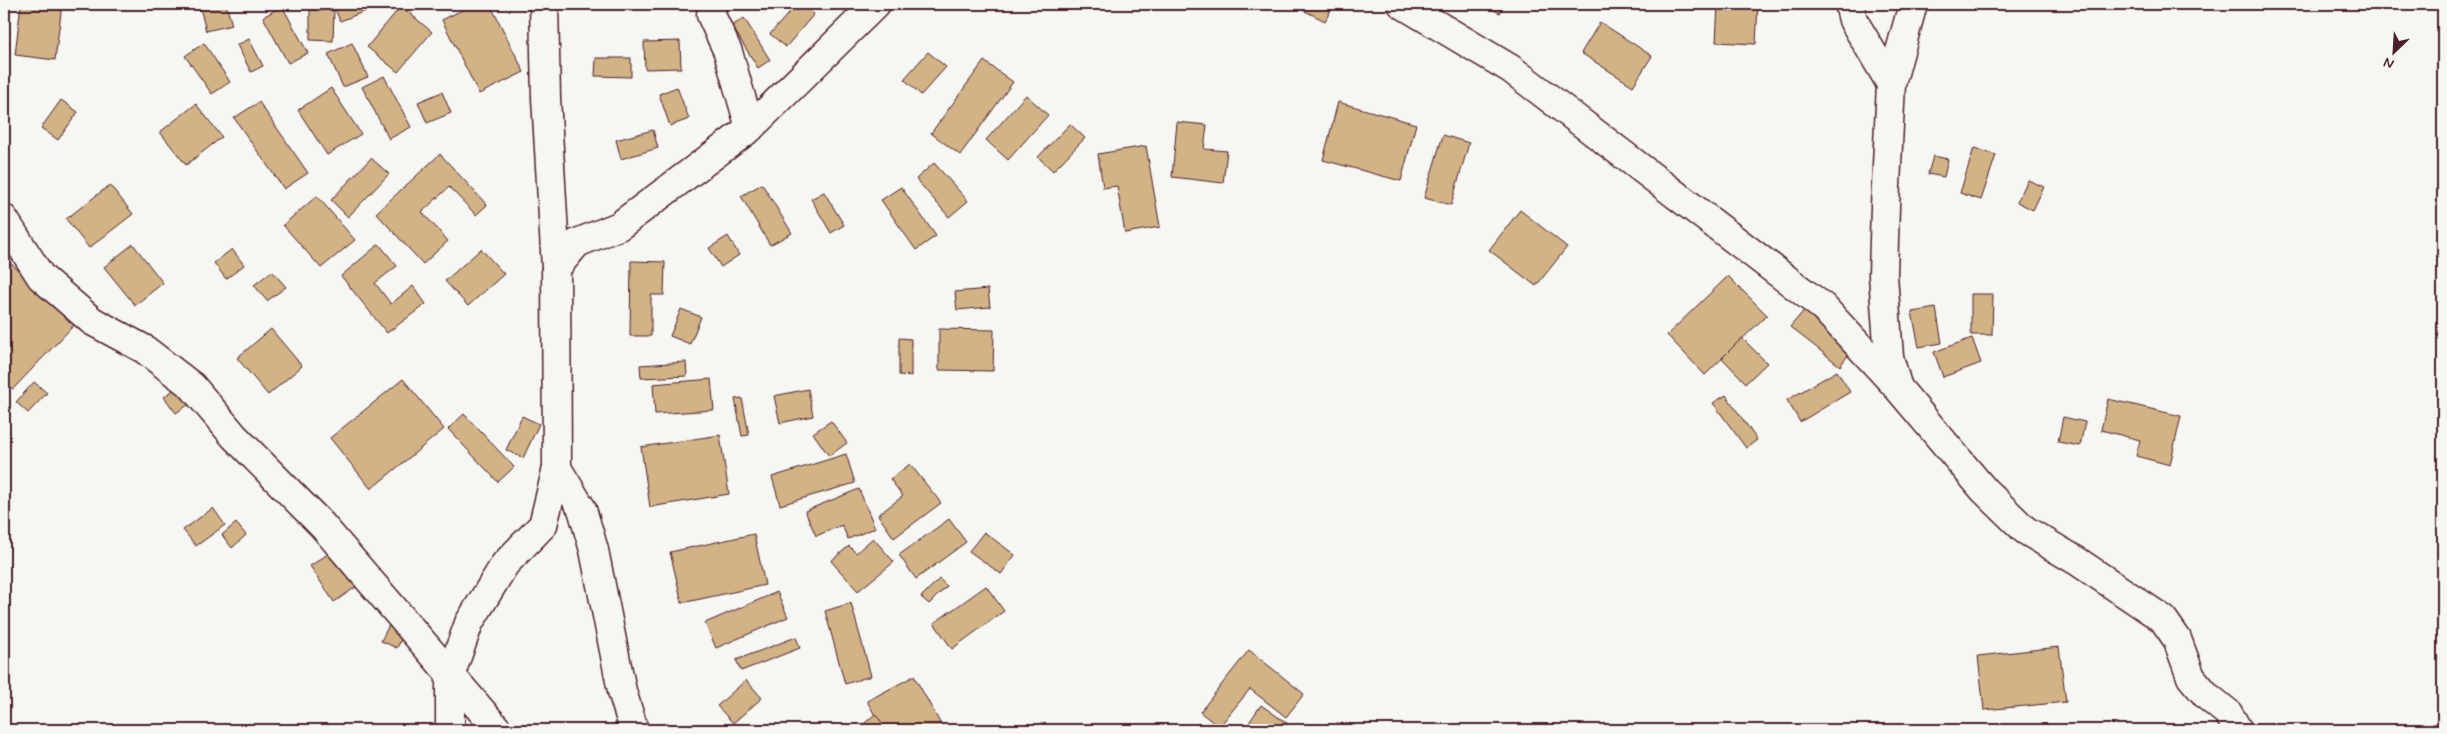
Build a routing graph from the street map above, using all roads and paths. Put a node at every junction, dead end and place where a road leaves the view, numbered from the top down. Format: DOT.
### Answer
graph roads {
  1 [pos="544,4"];
  2 [pos="712,4"];
  3 [pos="876,4"];
  4 [pos="1402,4"];
  5 [pos="1849,4"];
  6 [pos="1913,4"];
  7 [pos="1891,84"];
  8 [pos="750,128"];
  9 [pos="4,219"];
  10 [pos="556,268"];
  11 [pos="1898,388"];
  12 [pos="557,468"];
  13 [pos="450,676"];
  14 [pos="450,730"];
  15 [pos="498,730"];
  16 [pos="634,730"];
  17 [pos="2238,730"];
  1 -- 10 [label="street"];
  2 -- 8 [label="street"];
  3 -- 8 [label="street"];
  4 -- 11 [label="street"];
  5 -- 7 [label="street"];
  6 -- 7 [label="street"];
  7 -- 11 [label="street"];
  8 -- 10 [label="street"];
  9 -- 13 [label="street"];
  10 -- 12 [label="street"];
  11 -- 17 [label="street"];
  12 -- 13 [label="street"];
  12 -- 16 [label="street"];
  13 -- 14 [label="street"];
  13 -- 15 [label="street"];
}
